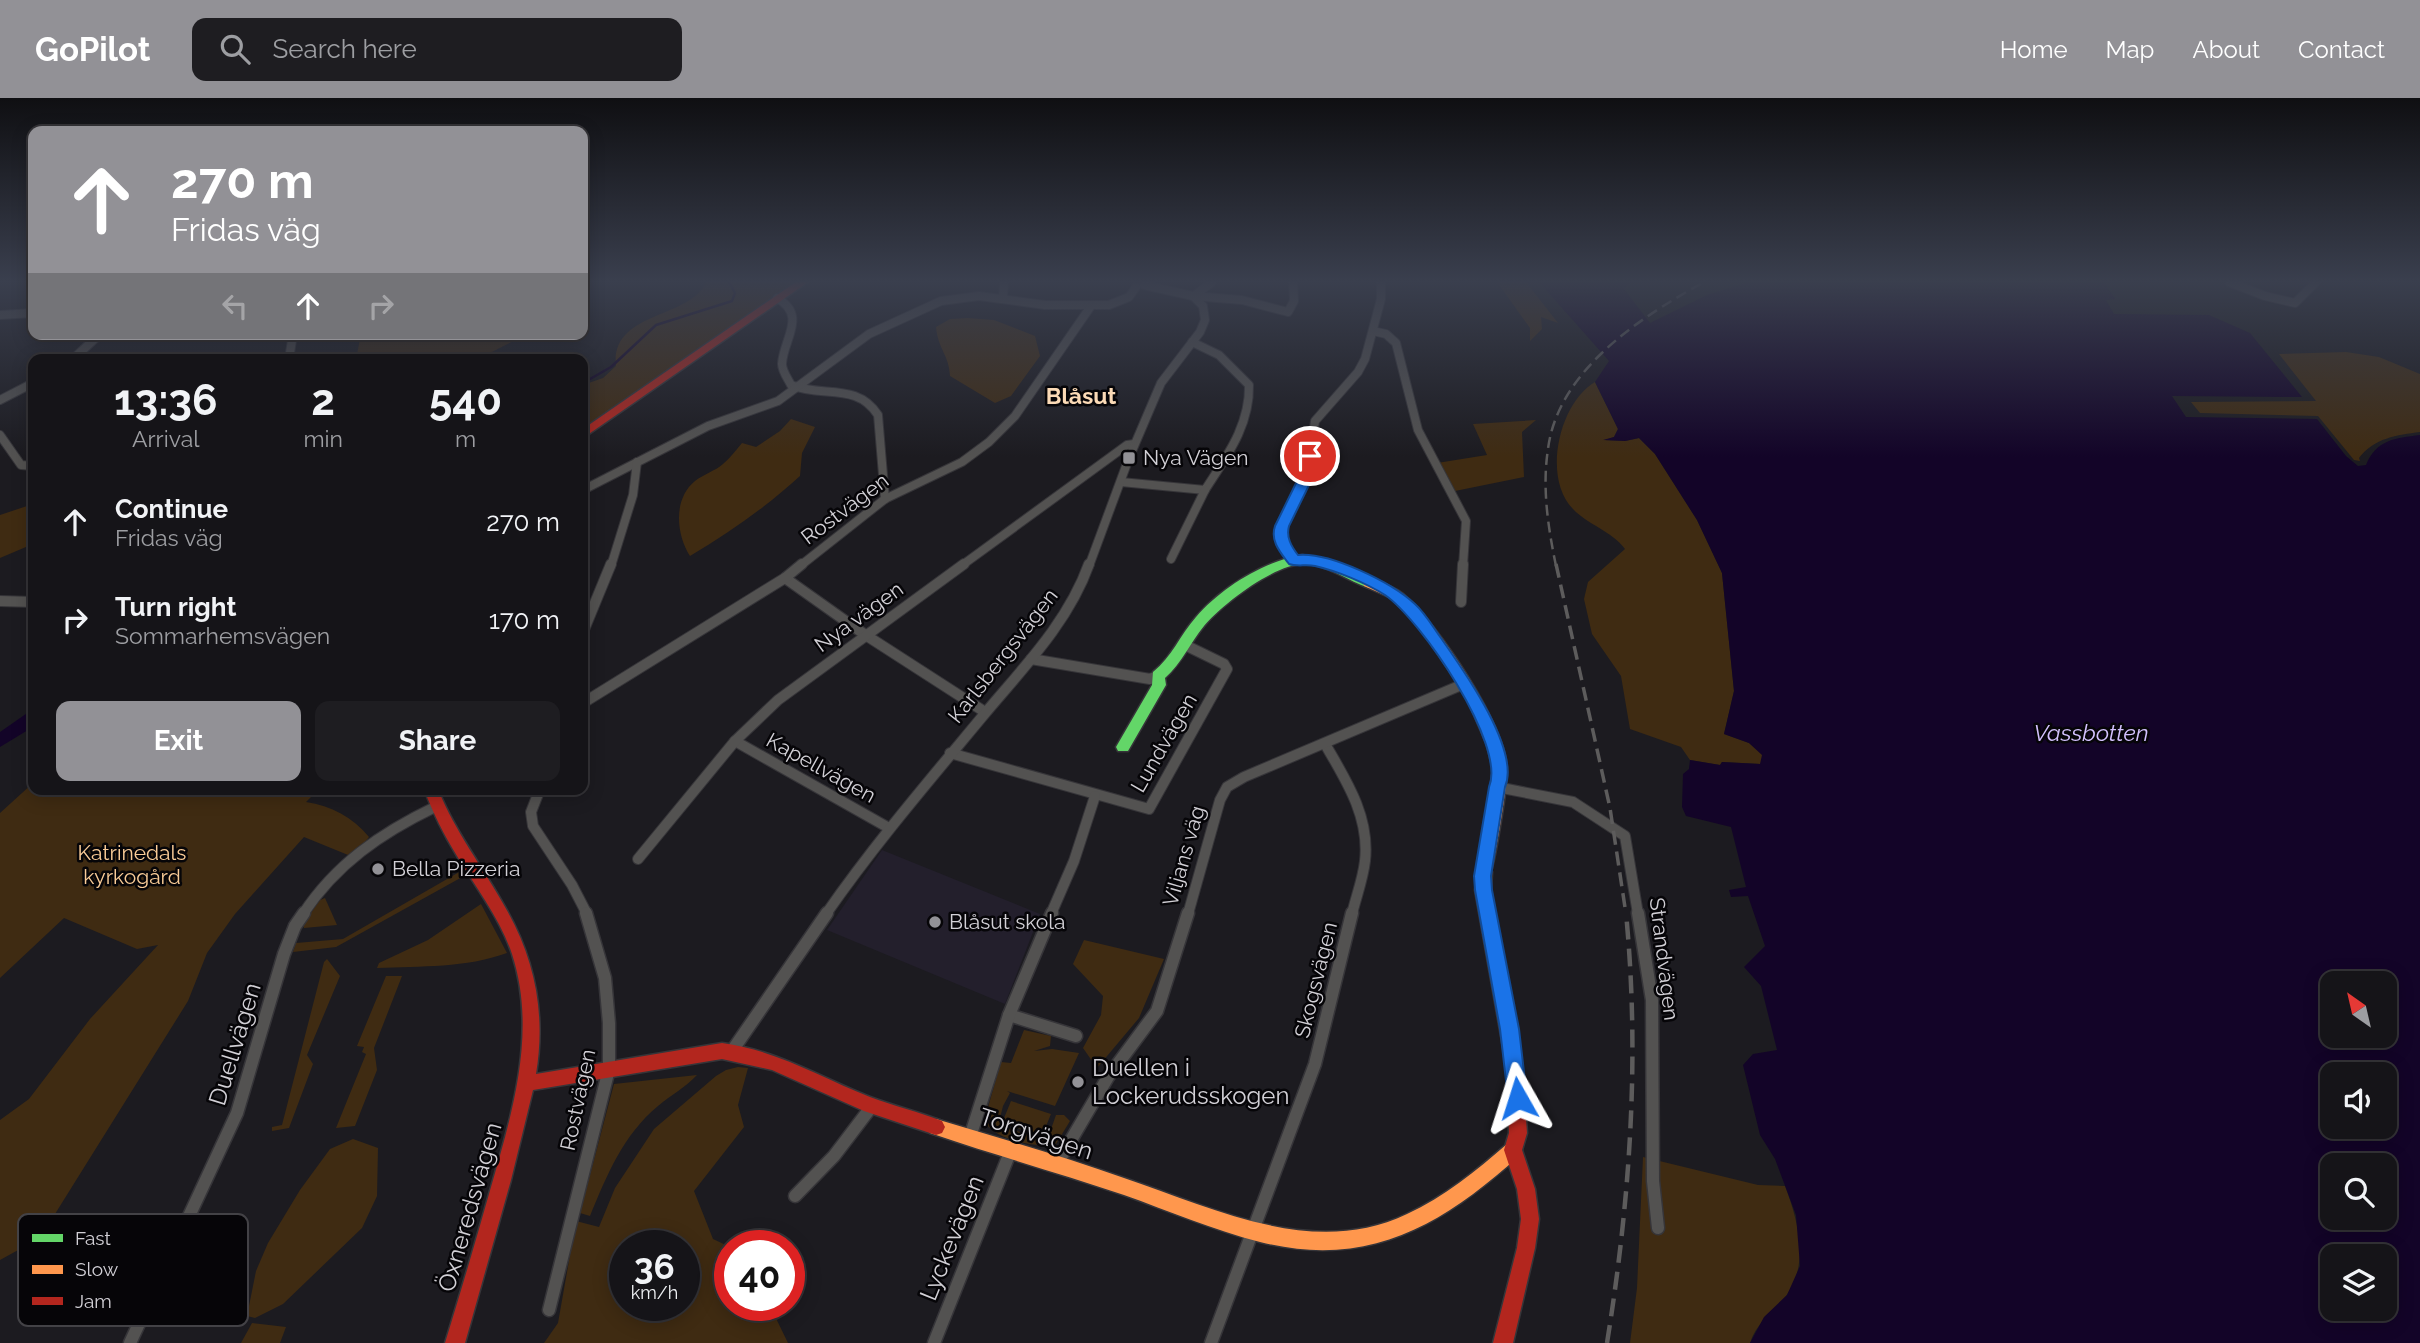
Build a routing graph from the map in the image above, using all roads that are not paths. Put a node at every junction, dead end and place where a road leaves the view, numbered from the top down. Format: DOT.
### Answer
graph roads {
  1 [pos="93,340"];
  2 [pos="717,340"];
  3 [pos="790,340"];
  4 [pos="861,340"];
  5 [pos="1066,340"];
  6 [pos="1370,340"];
  7 [pos="1394,340"];
  8 [pos="1192,342"];
  9 [pos="78,354"];
  10 [pos="28,386"];
  11 [pos="797,389"];
  12 [pos="0,400"];
  13 [pos="588,430"];
  14 [pos="2,440"];
  15 [pos="1134,444"];
  16 [pos="637,462"];
  17 [pos="28,466"];
  18 [pos="1121,482"];
  19 [pos="588,487"];
  20 [pos="1205,490"];
  21 [pos="885,499"];
  22 [pos="1171,559"];
  23 [pos="1294,561"];
  24 [pos="785,578"];
  25 [pos="0,601"];
  26 [pos="28,602"];
  27 [pos="1461,602"];
  28 [pos="588,622"];
  29 [pos="864,634"];
  30 [pos="1185,645"];
  31 [pos="1031,659"];
  32 [pos="1158,676"];
  33 [pos="1466,683"];
  34 [pos="588,700"];
  35 [pos="985,712"];
  36 [pos="735,741"];
  37 [pos="1325,744"];
  38 [pos="1123,747"];
  39 [pos="950,753"];
  40 [pos="1497,787"];
  41 [pos="432,795"];
  42 [pos="537,795"];
  43 [pos="1095,796"];
  44 [pos="435,807"];
  45 [pos="889,828"];
  46 [pos="638,859"];
  47 [pos="1009,1015"];
  48 [pos="1076,1036"];
  49 [pos="732,1051"];
  50 [pos="609,1069"];
  51 [pos="527,1083"];
  52 [pos="872,1106"];
  53 [pos="970,1137"];
  54 [pos="1011,1150"];
  55 [pos="1513,1150"];
  56 [pos="1057,1164"];
  57 [pos="795,1196"];
  58 [pos="190,1214"];
  59 [pos="1658,1228"];
  60 [pos="1254,1231"];
  61 [pos="549,1310"];
  62 [pos="138,1326"];
  63 [pos="130,1343"];
  64 [pos="455,1343"];
  65 [pos="934,1343"];
  66 [pos="1211,1343"];
  67 [pos="1503,1343"];
  1 -- 9 [label="street"];
  2 -- 13 [label="street"];
  3 -- 11 [label="street"];
  4 -- 11 [label="street"];
  5 -- 21 [label="street, Rostvägen"];
  6 -- 23 [label="street"];
  7 -- 27 [label="street"];
  8 -- 15 [label="street, Karlsbergsvägen"];
  8 -- 20 [label="street"];
  10 -- 12 [label="street"];
  11 -- 16 [label="street"];
  11 -- 21 [label="street"];
  14 -- 17 [label="street"];
  15 -- 18 [label="street, Karlsbergsvägen"];
  15 -- 29 [label="street, Nya vägen"];
  16 -- 19 [label="street"];
  16 -- 28 [label="street"];
  18 -- 20 [label="street"];
  18 -- 31 [label="street, Karlsbergsvägen"];
  20 -- 22 [label="street"];
  21 -- 24 [label="street, Rostvägen"];
  23 -- 30 [label="street"];
  23 -- 33 [label="street"];
  24 -- 29 [label="street"];
  24 -- 34 [label="street, Rostvägen"];
  25 -- 26 [label="street"];
  29 -- 35 [label="street"];
  29 -- 36 [label="street, Nya vägen"];
  30 -- 32 [label="street"];
  30 -- 43 [label="street, Lundvägen"];
  31 -- 32 [label="street"];
  31 -- 35 [label="street, Karlsbergsvägen"];
  32 -- 38 [label="street"];
  33 -- 37 [label="street, Viljans väg"];
  33 -- 40 [label="street"];
  35 -- 39 [label="street, Karlsbergsvägen"];
  36 -- 45 [label="street, Kapellvägen"];
  36 -- 46 [label="street, Nya vägen"];
  37 -- 56 [label="street, Viljans väg"];
  37 -- 60 [label="street, Skogsvägen"];
  39 -- 43 [label="street, Lundvägen"];
  39 -- 45 [label="street, Karlsbergsvägen"];
  40 -- 55 [label="street"];
  40 -- 59 [label="street, Strandvägen"];
  41 -- 44 [label="street, Öxneredsvägen"];
  42 -- 50 [label="street, Rostvägen"];
  43 -- 47 [label="street"];
  44 -- 51 [label="street, Öxneredsvägen"];
  44 -- 58 [label="street, Duellvägen"];
  45 -- 49 [label="street, Karlsbergsvägen"];
  47 -- 48 [label="street"];
  47 -- 53 [label="street"];
  49 -- 50 [label="street, Torgvägen"];
  49 -- 52 [label="street, Torgvägen"];
  50 -- 51 [label="street, Torgvägen"];
  50 -- 61 [label="street, Rostvägen"];
  51 -- 64 [label="street, Öxneredsvägen"];
  52 -- 53 [label="street, Torgvägen"];
  52 -- 57 [label="street"];
  53 -- 54 [label="street, Torgvägen"];
  54 -- 56 [label="street, Torgvägen"];
  54 -- 65 [label="street, Lyckevägen"];
  55 -- 60 [label="street, Torgvägen"];
  55 -- 67 [label="street"];
  56 -- 60 [label="street, Torgvägen"];
  60 -- 66 [label="street, Skogsvägen"];
  62 -- 63 [label="street, Duellvägen"];
}
